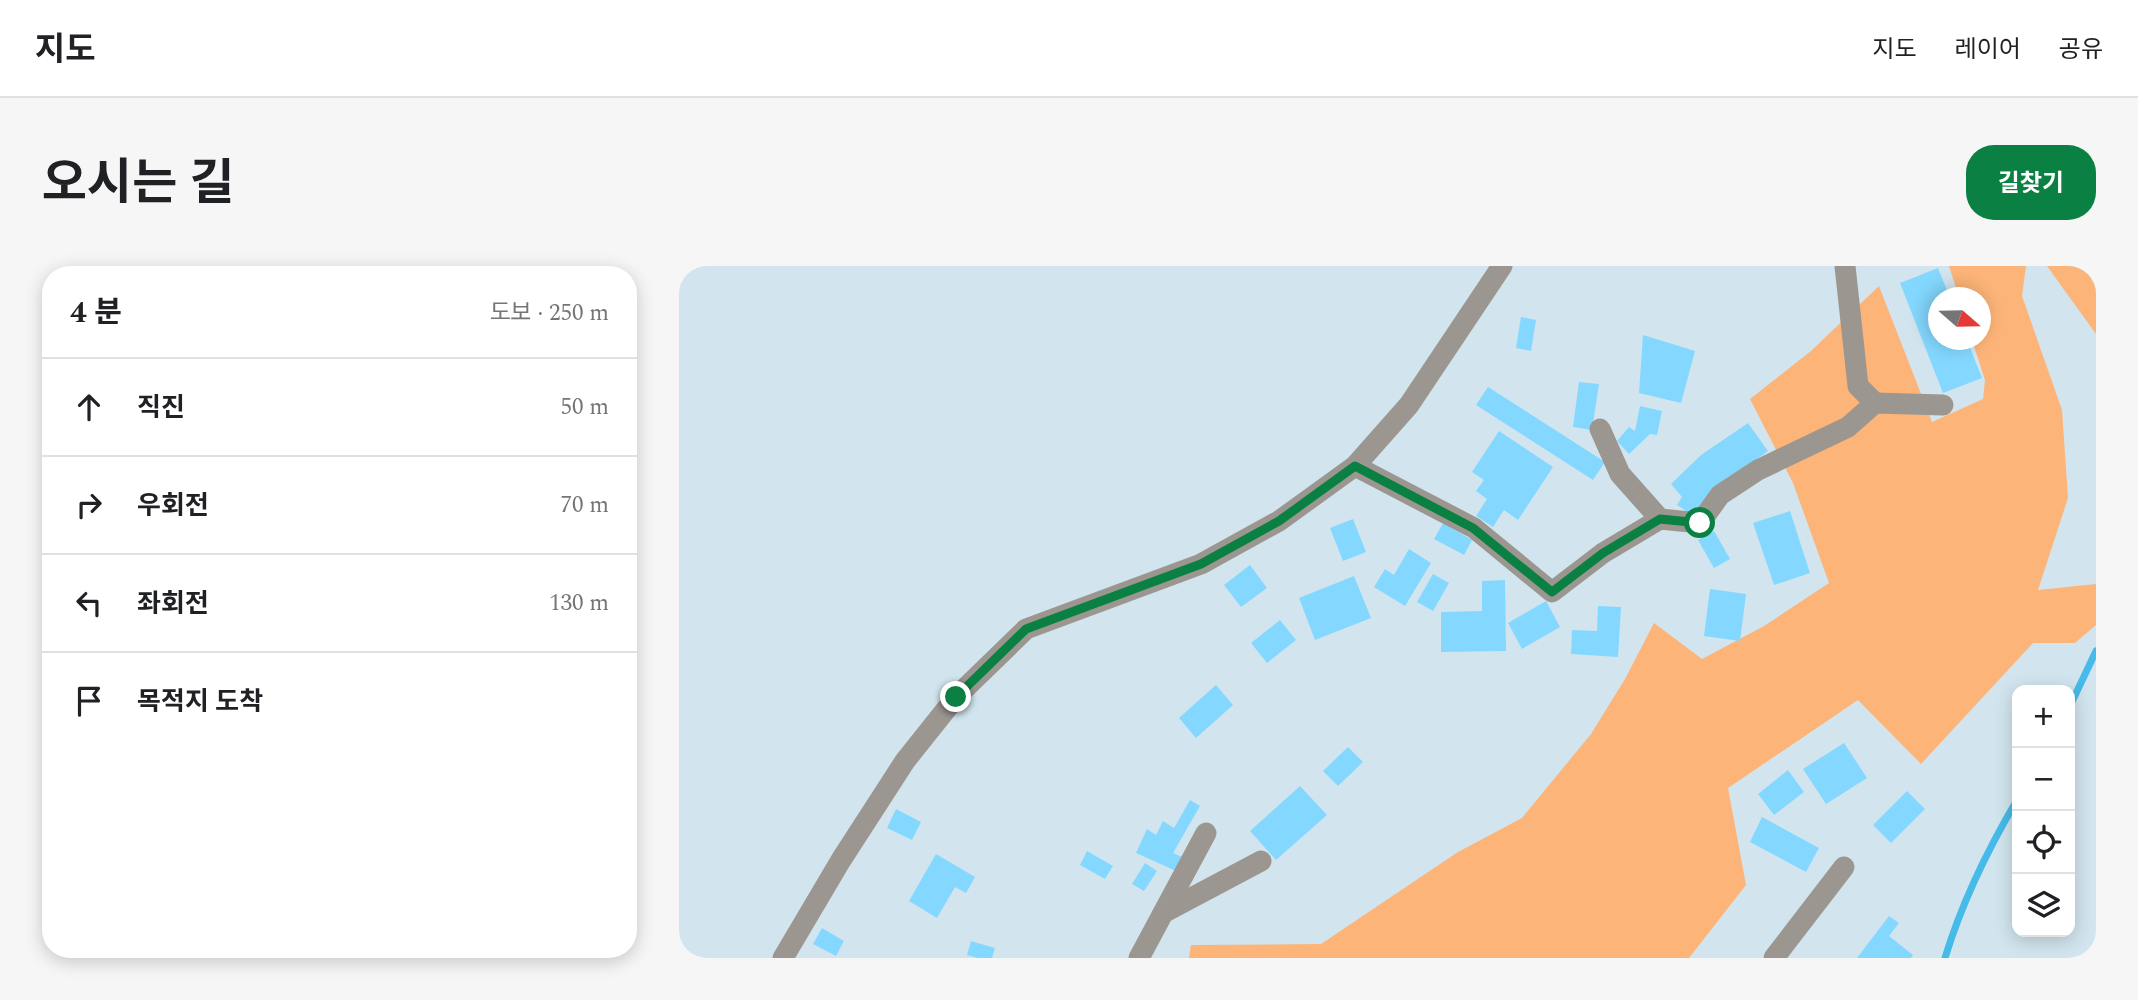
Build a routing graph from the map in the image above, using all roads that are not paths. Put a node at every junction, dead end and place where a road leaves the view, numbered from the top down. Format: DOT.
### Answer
graph roads {
  1 [pos="1502,266"];
  2 [pos="1845,266"];
  3 [pos="1875,403"];
  4 [pos="1943,405"];
  5 [pos="1600,429"];
  6 [pos="1355,466"];
  7 [pos="1660,519"];
  8 [pos="1206,833"];
  9 [pos="1261,862"];
  10 [pos="1843,867"];
  11 [pos="1163,913"];
  12 [pos="783,958"];
  13 [pos="1139,958"];
  14 [pos="1774,958"];
  1 -- 6 [label="street"];
  2 -- 3 [label="street"];
  3 -- 4 [label="street"];
  3 -- 7 [label="street"];
  5 -- 7 [label="street"];
  6 -- 7 [label="street"];
  6 -- 12 [label="street"];
  8 -- 11 [label="street"];
  9 -- 11 [label="street"];
  10 -- 14 [label="street"];
  11 -- 13 [label="street"];
}
